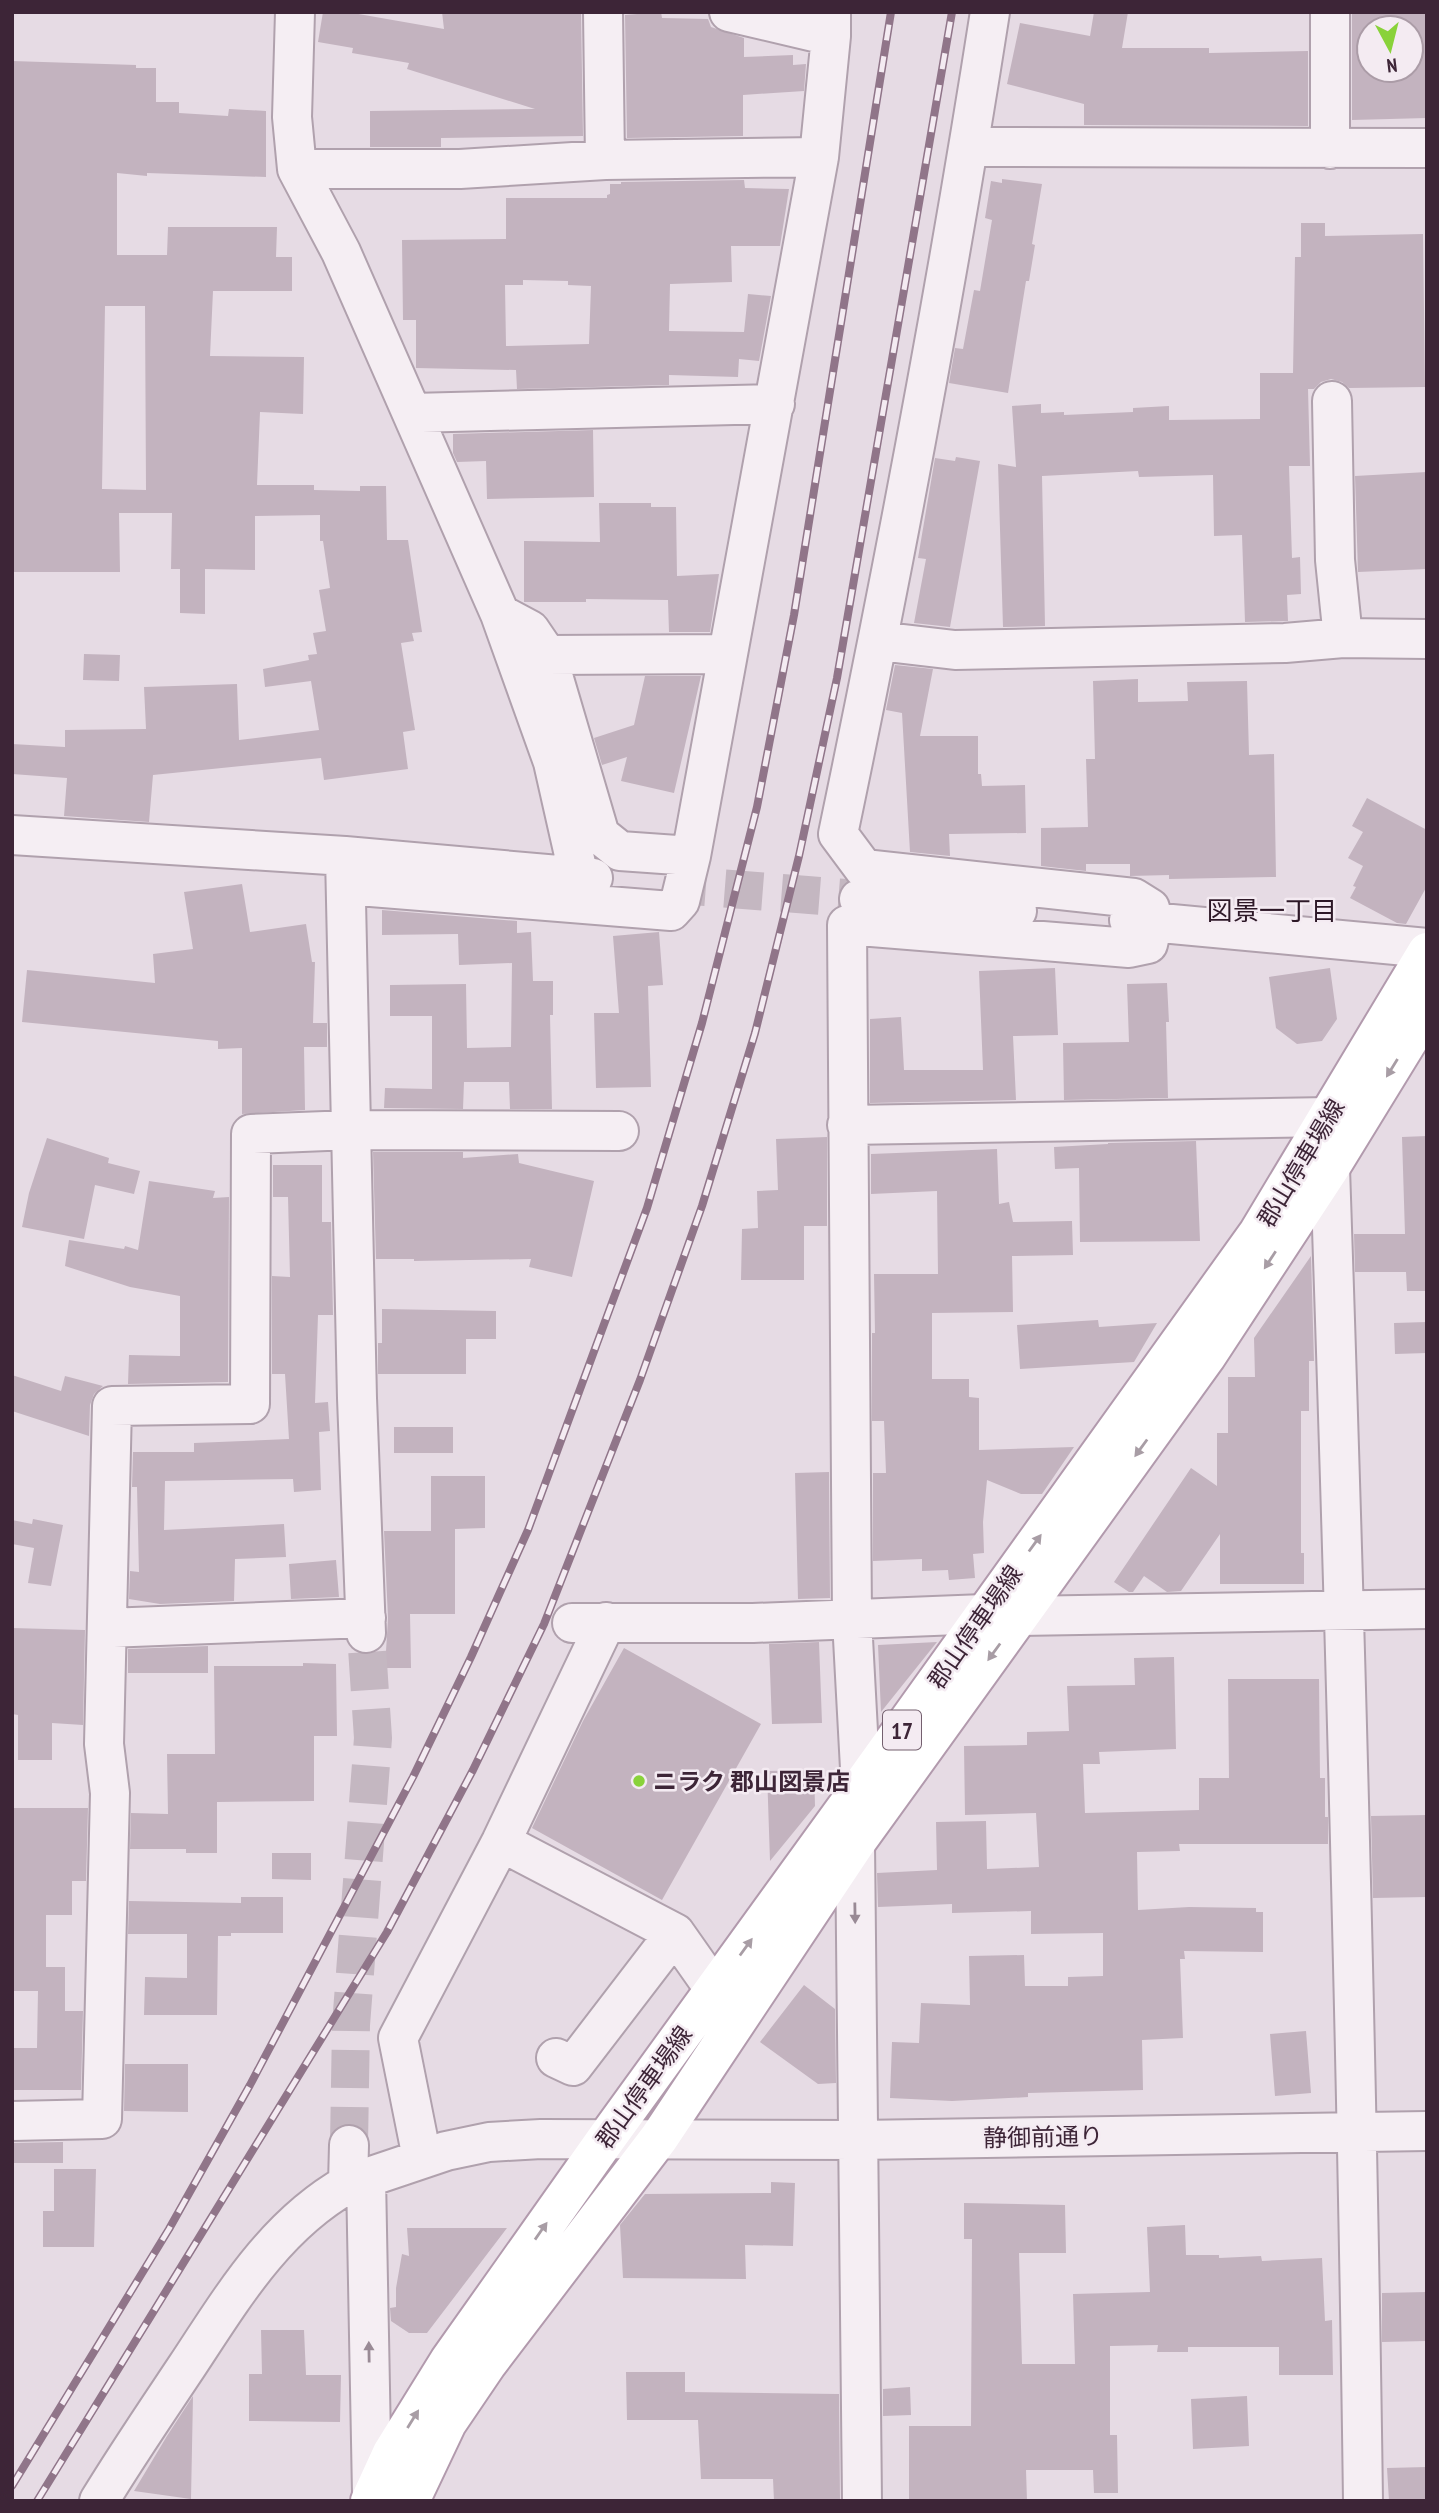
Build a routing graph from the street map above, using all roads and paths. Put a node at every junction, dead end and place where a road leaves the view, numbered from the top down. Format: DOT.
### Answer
graph roads {
  1 [pos="295,12"];
  2 [pos="603,12"];
  3 [pos="729,12"];
  4 [pos="989,12"];
  5 [pos="1330,12"];
  6 [pos="831,24"];
  7 [pos="968,147"];
  8 [pos="1427,148"];
  9 [pos="1330,149"];
  10 [pos="819,157"];
  11 [pos="605,160"];
  12 [pos="297,169"];
  13 [pos="1332,401"];
  14 [pos="775,404"];
  15 [pos="412,412"];
  16 [pos="500,614"];
  17 [pos="1343,638"];
  18 [pos="1427,639"];
  19 [pos="878,641"];
  20 [pos="729,654"];
  21 [pos="547,655"];
  22 [pos="12,835"];
  23 [pos="680,870"];
  24 [pos="346,871"];
  25 [pos="579,877"];
  26 [pos="856,898"];
  27 [pos="1427,950"];
  28 [pos="1427,1010"];
  29 [pos="1329,1117"];
  30 [pos="847,1125"];
  31 [pos="351,1130"];
  32 [pos="619,1131"];
  33 [pos="1330,1168"];
  34 [pos="1345,1608"];
  35 [pos="1427,1609"];
  36 [pos="1002,1615"];
  37 [pos="852,1619"];
  38 [pos="107,1628"];
  39 [pos="862,1787"];
  40 [pos="501,1842"];
  41 [pos="855,1844"];
  42 [pos="675,1933"];
  43 [pos="715,1990"];
  44 [pos="556,2058"];
  45 [pos="12,2121"];
  46 [pos="1358,2132"];
  47 [pos="1427,2132"];
  48 [pos="659,2138"];
  49 [pos="606,2139"];
  50 [pos="858,2140"];
  51 [pos="422,2158"];
  52 [pos="354,2169"];
  53 [pos="371,2497"];
  54 [pos="99,2501"];
  55 [pos="410,2501"];
  56 [pos="862,2501"];
  57 [pos="1363,2501"];
  1 -- 12 [label="street"];
  2 -- 11 [label="street"];
  3 -- 6 [label="street"];
  4 -- 7 [label="street"];
  5 -- 9 [label="street"];
  6 -- 10 [label="street"];
  7 -- 9 [label="street"];
  7 -- 19 [label="street"];
  8 -- 9 [label="street"];
  10 -- 11 [label="street"];
  10 -- 14 [label="street"];
  11 -- 12 [label="street"];
  12 -- 15 [label="street"];
  13 -- 17 [label="street"];
  14 -- 15 [label="street"];
  14 -- 20 [label="street"];
  15 -- 16 [label="street"];
  16 -- 21 [label="street"];
  16 -- 25 [label="street"];
  17 -- 18 [label="street"];
  17 -- 19 [label="street"];
  19 -- 26 [label="street"];
  20 -- 21 [label="street"];
  20 -- 23 [label="street"];
  21 -- 23 [label="street"];
  22 -- 24 [label="street"];
  23 -- 24 [label="street"];
  23 -- 25 [label="street"];
  24 -- 25 [label="street"];
  24 -- 31 [label="street"];
  26 -- 27 [label="street"];
  26 -- 30 [label="street"];
  27 -- 29 [label="main road, 郡山停車場線 / 17"];
  28 -- 33 [label="main road, 郡山停車場線 / 17, one-way"];
  29 -- 30 [label="street"];
  36 -- 29 [label="main road, 郡山停車場線 / 17, one-way"];
  30 -- 37 [label="street"];
  31 -- 32 [label="street"];
  31 -- 38 [label="street"];
  31 -- 38 [label="street"];
  33 -- 34 [label="street"];
  33 -- 36 [label="main road, 郡山停車場線 / 17, one-way"];
  34 -- 35 [label="street"];
  34 -- 36 [label="street"];
  34 -- 46 [label="street"];
  36 -- 37 [label="street"];
  36 -- 39 [label="main road, 郡山停車場線 / 17"];
  36 -- 41 [label="main road, 郡山停車場線 / 17, one-way"];
  37 -- 39 [label="street"];
  37 -- 40 [label="street"];
  38 -- 45 [label="street"];
  43 -- 39 [label="main road, 郡山停車場線 / 17, one-way"];
  40 -- 42 [label="street"];
  40 -- 51 [label="street"];
  41 -- 48 [label="main road, 郡山停車場線 / 17"];
  41 -- 50 [label="street, one-way"];
  42 -- 43 [label="street"];
  42 -- 44 [label="street"];
  43 -- 49 [label="main road, 郡山停車場線 / 17"];
  46 -- 47 [label="street, 静御前通り"];
  46 -- 50 [label="street, 静御前通り"];
  46 -- 57 [label="street"];
  48 -- 49 [label="street, 静御前通り"];
  48 -- 50 [label="street, 静御前通り"];
  48 -- 55 [label="main road, 郡山停車場線 / 17"];
  49 -- 51 [label="street, 静御前通り"];
  53 -- 49 [label="main road, 郡山停車場線 / 17, one-way"];
  50 -- 56 [label="street"];
  51 -- 52 [label="street, 静御前通り"];
  53 -- 52 [label="street, one-way"];
  52 -- 54 [label="street, 静御前通り"];
}
